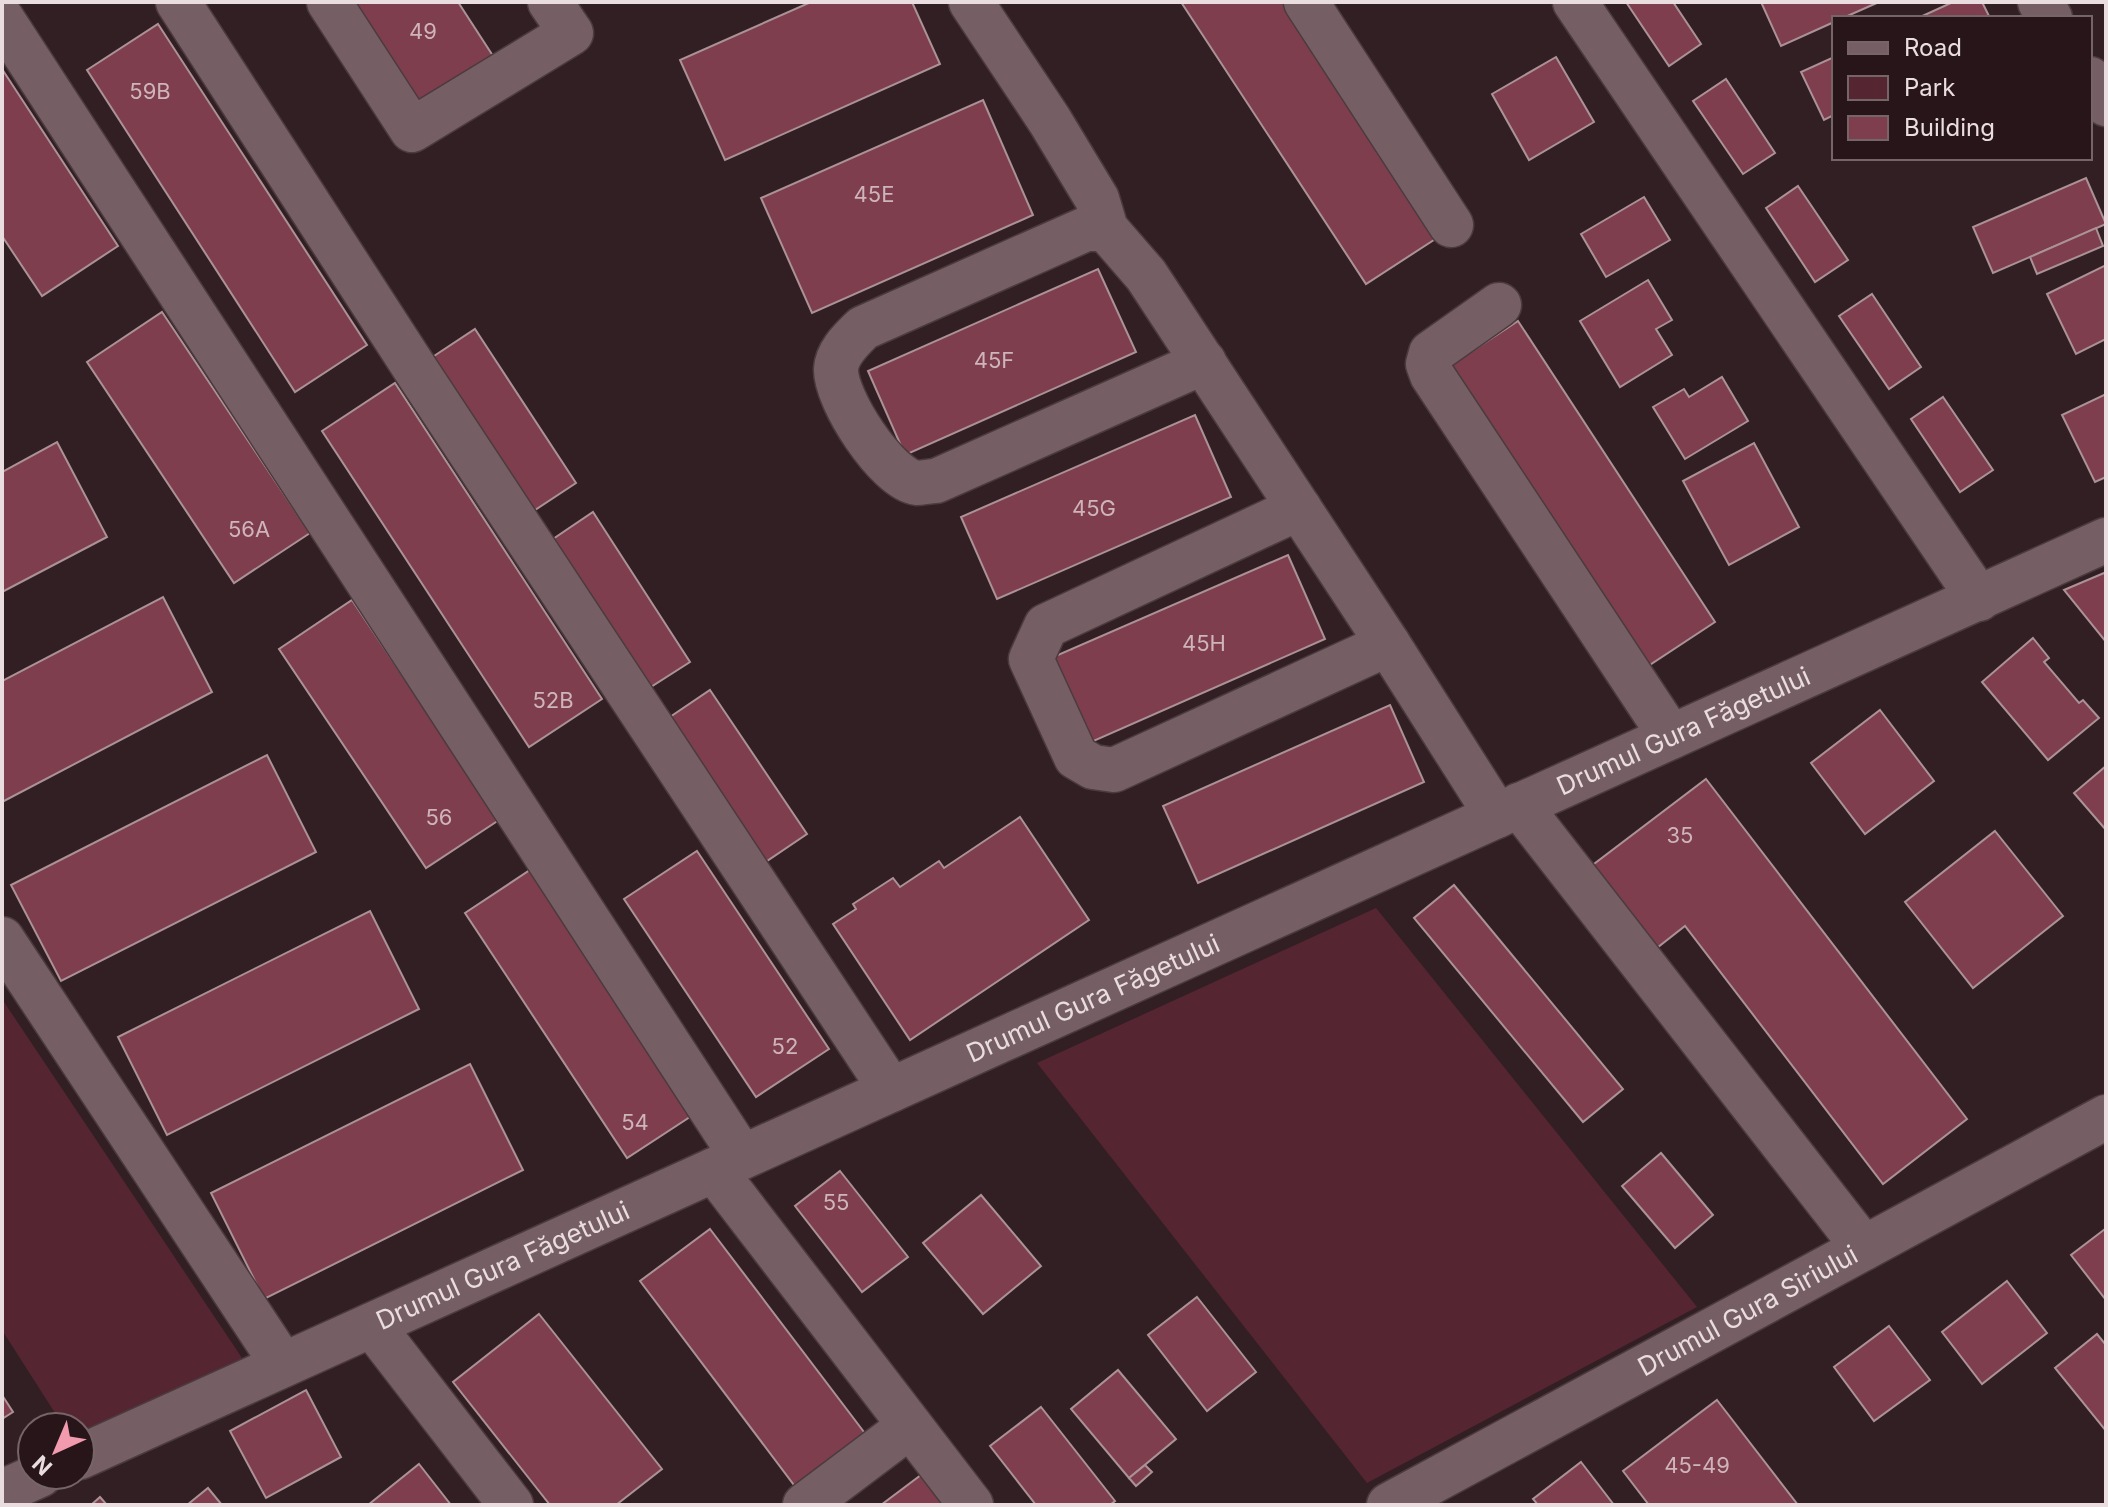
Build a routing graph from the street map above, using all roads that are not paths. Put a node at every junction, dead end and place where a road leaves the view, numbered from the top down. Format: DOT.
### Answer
graph roads {
  1 [pos="178,2"];
  2 [pos="329,2"];
  3 [pos="971,2"];
  4 [pos="1306,2"];
  5 [pos="1575,2"];
  6 [pos="561,18"];
  7 [pos="2,19"];
  8 [pos="2092,82"];
  9 [pos="2106,104"];
  10 [pos="1451,225"];
  11 [pos="1106,229"];
  12 [pos="1499,305"];
  13 [pos="1204,362"];
  14 [pos="1299,508"];
  15 [pos="2106,540"];
  16 [pos="1979,599"];
  17 [pos="1388,644"];
  18 [pos="1671,737"];
  19 [pos="1508,810"];
  20 [pos="2,939"];
  21 [pos="891,1090"];
  22 [pos="2106,1117"];
  23 [pos="728,1164"];
  24 [pos="1864,1248"];
  25 [pos="372,1325"];
  26 [pos="283,1365"];
  27 [pos="910,1426"];
  28 [pos="96,1450"];
  29 [pos="511,1505"];
  30 [pos="805,1505"];
  31 [pos="971,1505"];
  32 [pos="1389,1505"];
  1 -- 21 [label="street"];
  2 -- 6 [label="street"];
  3 -- 11 [label="street"];
  4 -- 10 [label="street"];
  5 -- 16 [label="street"];
  7 -- 23 [label="street"];
  8 -- 9 [label="street"];
  11 -- 13 [label="street"];
  11 -- 13 [label="street"];
  12 -- 18 [label="street"];
  13 -- 14 [label="street"];
  14 -- 17 [label="street"];
  14 -- 17 [label="street"];
  15 -- 16 [label="street, Drumul Gura Făgetului"];
  16 -- 18 [label="street, Drumul Gura Făgetului"];
  17 -- 19 [label="street"];
  18 -- 19 [label="street, Drumul Gura Făgetului"];
  19 -- 21 [label="street, Drumul Gura Făgetului"];
  19 -- 24 [label="street"];
  20 -- 26 [label="street"];
  21 -- 23 [label="street, Drumul Gura Făgetului"];
  22 -- 24 [label="street, Drumul Gura Siriului"];
  23 -- 25 [label="street, Drumul Gura Făgetului"];
  23 -- 27 [label="street"];
  24 -- 32 [label="street, Drumul Gura Siriului"];
  25 -- 26 [label="street, Drumul Gura Făgetului"];
  25 -- 29 [label="street"];
  26 -- 28 [label="street, Drumul Gura Făgetului"];
  27 -- 30 [label="street"];
  27 -- 31 [label="street"];
}
